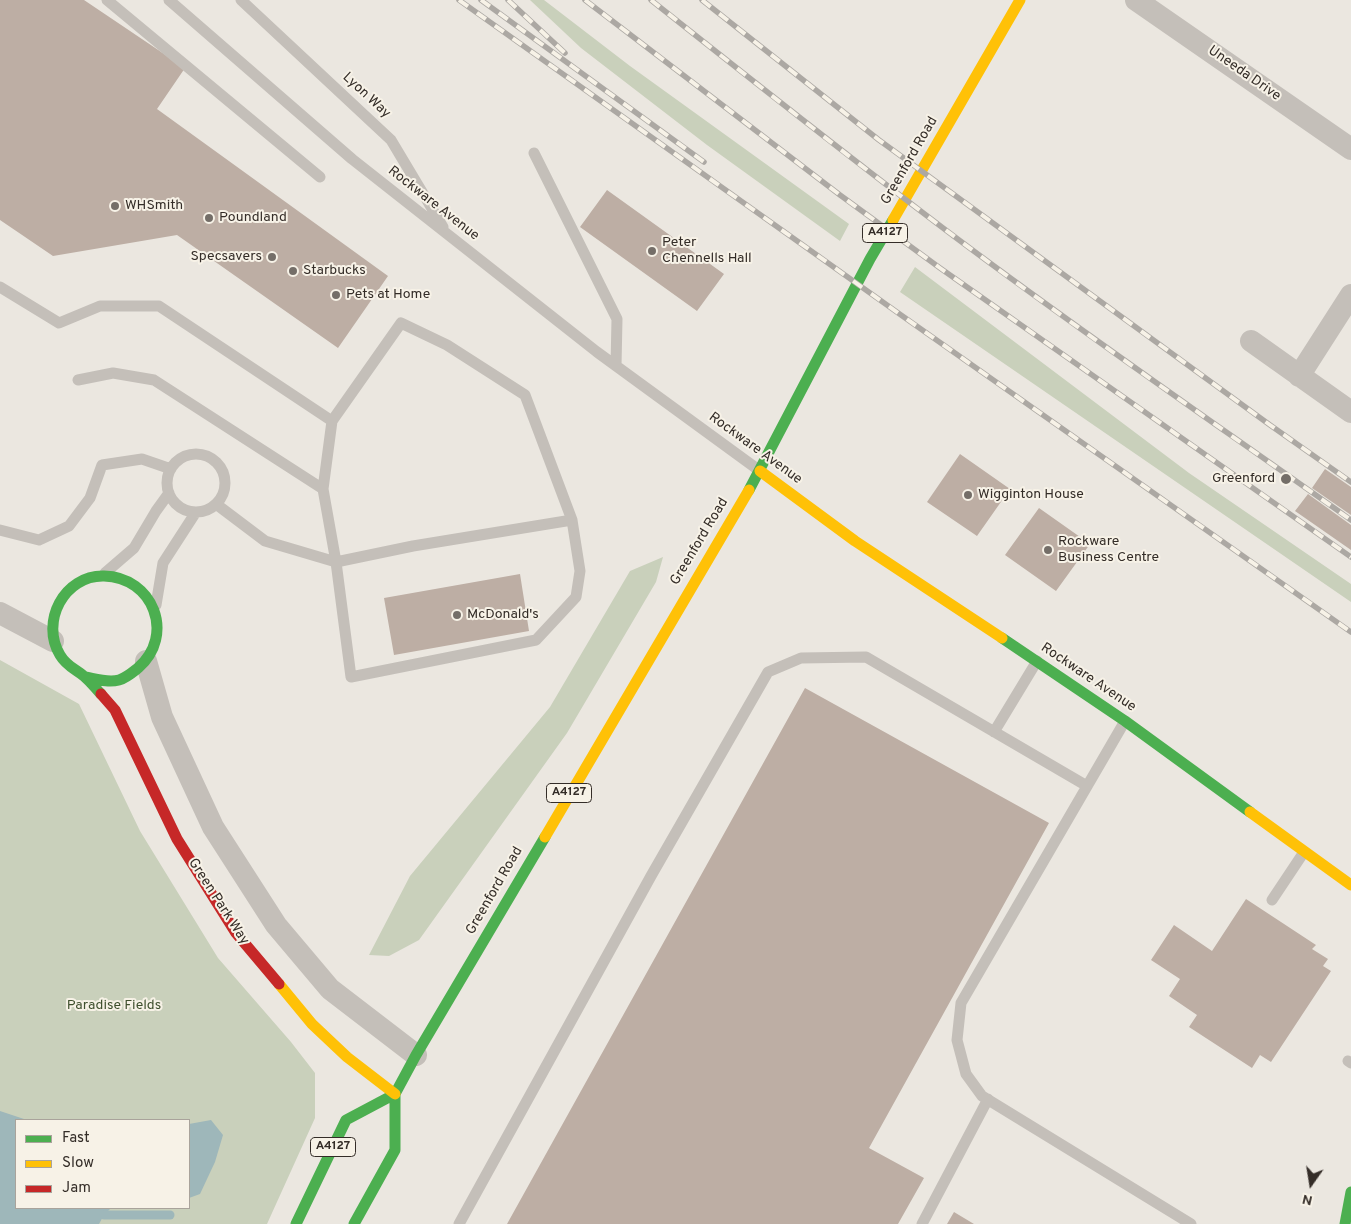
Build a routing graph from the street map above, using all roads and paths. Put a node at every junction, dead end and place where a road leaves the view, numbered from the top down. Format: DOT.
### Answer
graph roads {
  1 [pos="107,0"];
  2 [pos="169,0"];
  3 [pos="241,0"];
  4 [pos="1020,0"];
  5 [pos="1136,0"];
  6 [pos="1351,149"];
  7 [pos="534,153"];
  8 [pos="320,177"];
  9 [pos="446,233"];
  10 [pos="0,287"];
  11 [pos="1351,296"];
  12 [pos="1251,341"];
  13 [pos="616,366"];
  14 [pos="1299,376"];
  15 [pos="78,380"];
  16 [pos="1351,412"];
  17 [pos="332,421"];
  18 [pos="171,469"];
  19 [pos="760,471"];
  20 [pos="324,489"];
  21 [pos="169,493"];
  22 [pos="216,504"];
  23 [pos="196,512"];
  24 [pos="572,520"];
  25 [pos="0,530"];
  26 [pos="336,562"];
  27 [pos="101,576"];
  28 [pos="0,613"];
  29 [pos="155,614"];
  30 [pos="53,641"];
  31 [pos="146,661"];
  32 [pos="1037,661"];
  33 [pos="85,677"];
  34 [pos="1125,721"];
  35 [pos="994,732"];
  36 [pos="1087,786"];
  37 [pos="1305,851"];
  38 [pos="1351,884"];
  39 [pos="1272,900"];
  40 [pos="416,1055"];
  41 [pos="395,1094"];
  42 [pos="988,1099"];
  43 [pos="1351,1196"];
  44 [pos="296,1224"];
  45 [pos="354,1224"];
  46 [pos="459,1224"];
  47 [pos="922,1224"];
  48 [pos="1191,1224"];
  49 [pos="1346,1224"];
  1 -- 8 [label="lane"];
  2 -- 9 [label="lane, Rockware Avenue"];
  3 -- 9 [label="lane, Lyon Way"];
  4 -- 19 [label="street, Greenford Road / A4127"];
  5 -- 6 [label="street, Uneeda Drive"];
  7 -- 13 [label="lane"];
  9 -- 13 [label="lane, Rockware Avenue"];
  10 -- 17 [label="lane"];
  11 -- 14 [label="street"];
  12 -- 14 [label="street"];
  13 -- 19 [label="lane, Rockware Avenue"];
  14 -- 16 [label="street"];
  15 -- 20 [label="lane"];
  17 -- 20 [label="lane"];
  17 -- 24 [label="lane"];
  18 -- 21 [label="lane"];
  18 -- 22 [label="lane"];
  18 -- 25 [label="lane"];
  19 -- 32 [label="street, Rockware Avenue"];
  19 -- 40 [label="street, Greenford Road / A4127"];
  20 -- 26 [label="lane"];
  21 -- 23 [label="lane"];
  21 -- 27 [label="lane"];
  22 -- 23 [label="lane"];
  22 -- 26 [label="lane"];
  23 -- 29 [label="lane"];
  24 -- 26 [label="lane"];
  24 -- 26 [label="lane"];
  27 -- 29 [label="street, Green Park Way"];
  27 -- 30 [label="street, Green Park Way"];
  28 -- 30 [label="street"];
  29 -- 31 [label="street, Green Park Way"];
  30 -- 33 [label="street, Green Park Way"];
  31 -- 33 [label="street, Green Park Way"];
  31 -- 40 [label="street"];
  32 -- 34 [label="street, Rockware Avenue"];
  32 -- 35 [label="lane"];
  33 -- 41 [label="street, Green Park Way"];
  34 -- 36 [label="lane"];
  34 -- 37 [label="street, Rockware Avenue"];
  35 -- 36 [label="lane"];
  35 -- 46 [label="lane"];
  36 -- 42 [label="lane"];
  37 -- 38 [label="street, Rockware Avenue"];
  37 -- 39 [label="lane"];
  40 -- 41 [label="street, Greenford Road / A4127"];
  41 -- 44 [label="street, A4127"];
  41 -- 45 [label="street, Greenford Road / A4127"];
  42 -- 47 [label="lane"];
  42 -- 48 [label="lane"];
  43 -- 49 [label="street"];
}
